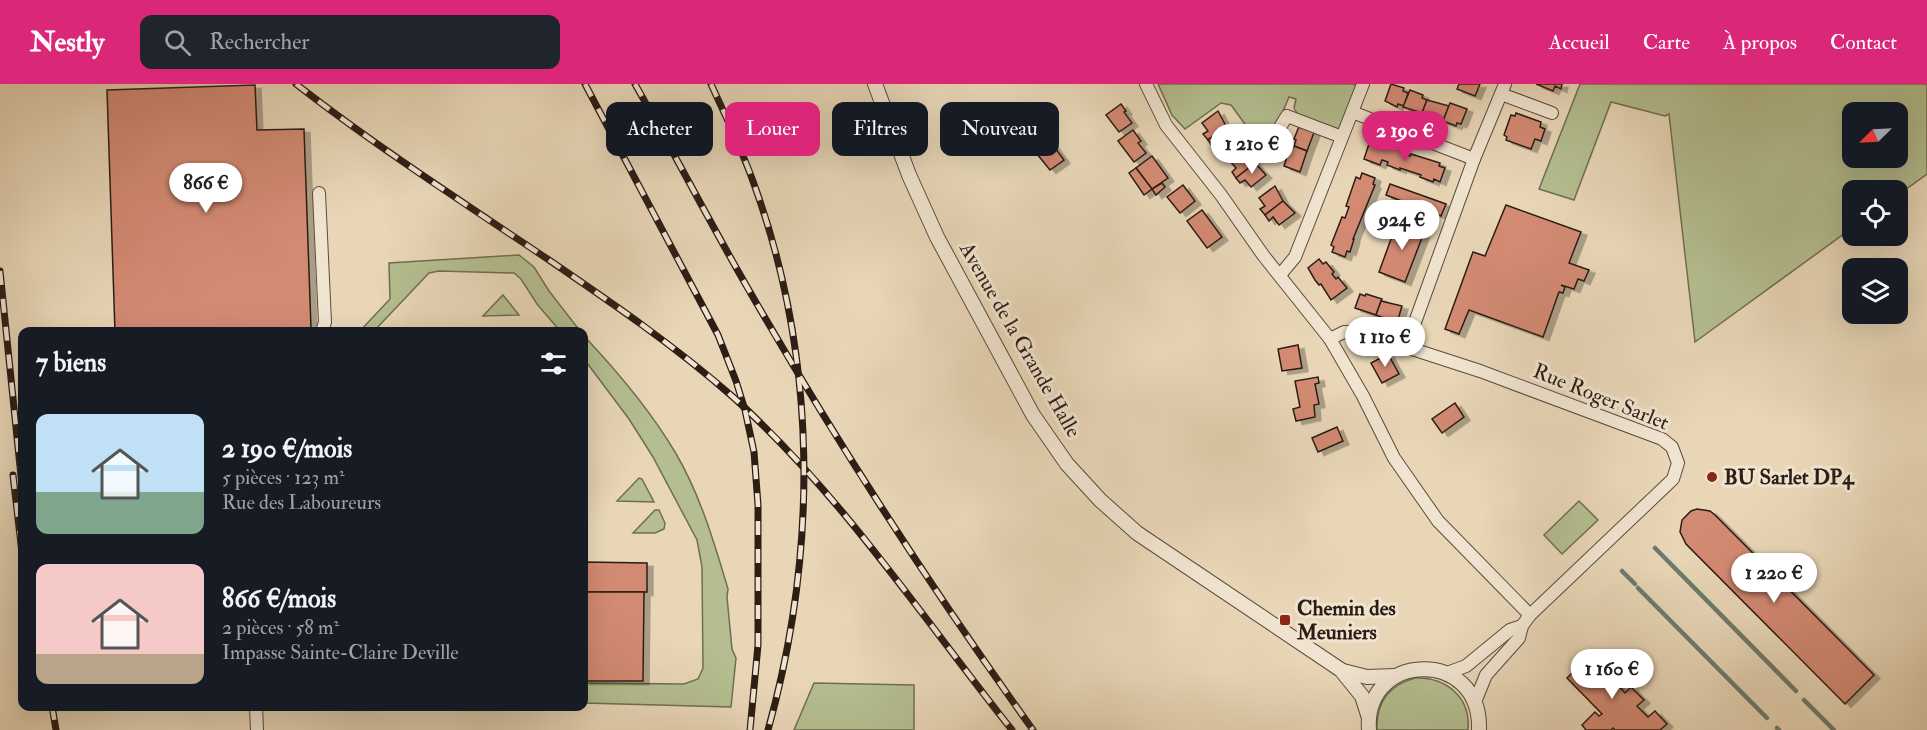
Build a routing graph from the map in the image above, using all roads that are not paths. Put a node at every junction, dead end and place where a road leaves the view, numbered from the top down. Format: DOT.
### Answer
graph roads {
  1 [pos="875,84"];
  2 [pos="1146,84"];
  3 [pos="1363,84"];
  4 [pos="1503,89"];
  5 [pos="1352,112"];
  6 [pos="1552,112"];
  7 [pos="1342,137"];
  8 [pos="1264,153"];
  9 [pos="1474,159"];
  10 [pos="319,193"];
  11 [pos="1280,275"];
  12 [pos="324,327"];
  13 [pos="1330,339"];
  14 [pos="1406,347"];
  15 [pos="1526,621"];
  16 [pos="1341,670"];
  17 [pos="1447,673"];
  18 [pos="1396,676"];
  19 [pos="1475,702"];
  20 [pos="256,711"];
  21 [pos="1369,724"];
  22 [pos="257,730"];
  23 [pos="1479,730"];
  1 -- 16 [label="street, Avenue de la Grande Halle"];
  2 -- 11 [label="street"];
  3 -- 5 [label="street"];
  4 -- 6 [label="street"];
  4 -- 9 [label="street"];
  5 -- 7 [label="street"];
  5 -- 9 [label="street"];
  7 -- 8 [label="street"];
  7 -- 11 [label="street"];
  9 -- 14 [label="street"];
  10 -- 12 [label="street"];
  11 -- 13 [label="street"];
  13 -- 14 [label="street, Rue Roger Sarlet"];
  13 -- 15 [label="street"];
  14 -- 15 [label="street, Rue Roger Sarlet"];
  15 -- 17 [label="street"];
  15 -- 19 [label="street"];
  16 -- 18 [label="street, Avenue de la Grande Halle"];
  16 -- 21 [label="street, Avenue de la Grande Halle"];
  17 -- 18 [label="street, Avenue de la Grande Halle"];
  17 -- 19 [label="street"];
  18 -- 21 [label="street"];
  19 -- 23 [label="street"];
  20 -- 22 [label="street"];
}
